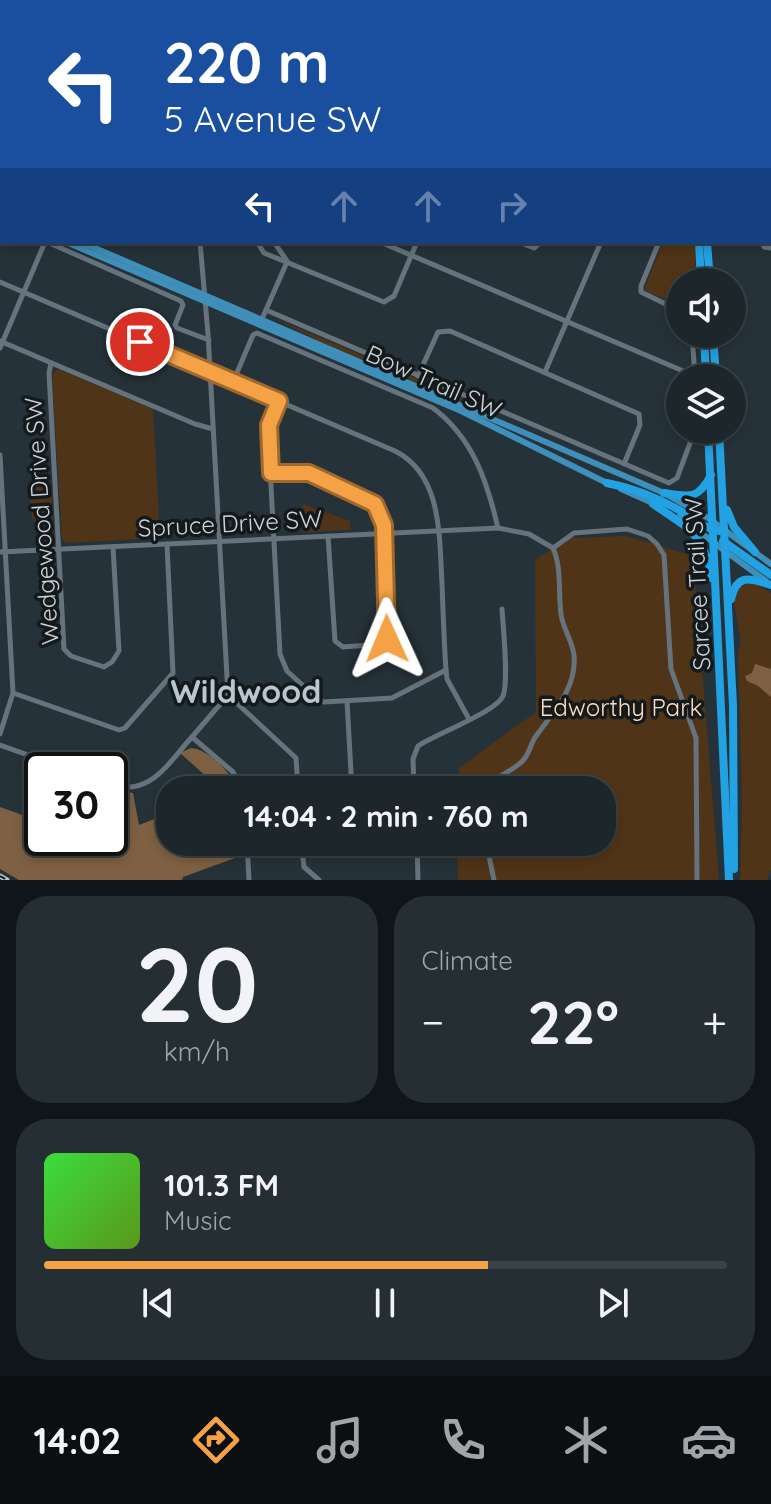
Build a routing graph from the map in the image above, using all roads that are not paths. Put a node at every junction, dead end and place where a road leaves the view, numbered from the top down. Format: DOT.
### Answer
graph roads {
  1 [pos="45,244"];
  2 [pos="51,244"];
  3 [pos="71,244"];
  4 [pos="86,244"];
  5 [pos="200,244"];
  6 [pos="258,244"];
  7 [pos="275,244"];
  8 [pos="385,244"];
  9 [pos="416,244"];
  10 [pos="600,244"];
  11 [pos="658,244"];
  12 [pos="699,244"];
  13 [pos="707,244"];
  14 [pos="412,255"];
  15 [pos="287,262"];
  16 [pos="700,268"];
  17 [pos="709,268"];
  18 [pos="0,282"];
  19 [pos="24,292"];
  20 [pos="204,294"];
  21 [pos="205,302"];
  22 [pos="666,304"];
  23 [pos="266,310"];
  24 [pos="262,319"];
  25 [pos="567,322"];
  26 [pos="209,340"];
  27 [pos="1,344"];
  28 [pos="51,363"];
  29 [pos="666,365"];
  30 [pos="210,372"];
  31 [pos="545,372"];
  32 [pos="418,376"];
  33 [pos="233,382"];
  34 [pos="279,401"];
  35 [pos="213,429"];
  36 [pos="524,432"];
  37 [pos="518,439"];
  38 [pos="690,444"];
  39 [pos="709,444"];
  40 [pos="720,444"];
  41 [pos="0,455"];
  42 [pos="624,464"];
  43 [pos="271,473"];
  44 [pos="711,475"];
  45 [pos="607,483"];
  46 [pos="722,488"];
  47 [pos="664,493"];
  48 [pos="653,504"];
  49 [pos="714,526"];
  50 [pos="498,528"];
  51 [pos="724,530"];
  52 [pos="439,531"];
  53 [pos="383,534"];
  54 [pos="328,536"];
  55 [pos="275,539"];
  56 [pos="220,542"];
  57 [pos="715,542"];
  58 [pos="167,544"];
  59 [pos="725,546"];
  60 [pos="113,547"];
  61 [pos="553,548"];
  62 [pos="59,549"];
  63 [pos="2,551"];
  64 [pos="755,552"];
  65 [pos="771,564"];
  66 [pos="771,575"];
  67 [pos="771,585"];
  68 [pos="718,607"];
  69 [pos="728,608"];
  70 [pos="502,609"];
  71 [pos="446,670"];
  72 [pos="13,693"];
  73 [pos="228,695"];
  74 [pos="347,701"];
  75 [pos="469,719"];
  76 [pos="0,734"];
  77 [pos="192,737"];
  78 [pos="0,745"];
  79 [pos="24,754"];
  80 [pos="235,776"];
  81 [pos="297,776"];
  82 [pos="351,776"];
  83 [pos="414,776"];
  84 [pos="500,776"];
  85 [pos="128,789"];
  86 [pos="248,856"];
  87 [pos="303,856"];
  88 [pos="417,856"];
  89 [pos="489,856"];
  90 [pos="249,880"];
  91 [pos="319,880"];
  92 [pos="418,880"];
  93 [pos="494,880"];
  94 [pos="697,880"];
  95 [pos="732,880"];
  1 -- 19 [label="street"];
  2 -- 26 [label="street"];
  3 -- 21 [label="main road, Bow Trail SW"];
  4 -- 20 [label="main road, Bow Trail SW"];
  5 -- 20 [label="street"];
  6 -- 15 [label="street"];
  7 -- 15 [label="street"];
  8 -- 14 [label="street"];
  9 -- 14 [label="street"];
  10 -- 25 [label="street"];
  11 -- 22 [label="street"];
  12 -- 16 [label="highway"];
  13 -- 17 [label="highway"];
  14 -- 15 [label="street"];
  14 -- 25 [label="street"];
  15 -- 23 [label="street"];
  18 -- 19 [label="street"];
  19 -- 27 [label="street"];
  19 -- 30 [label="street"];
  20 -- 21 [label="street"];
  20 -- 24 [label="main road, Bow Trail SW"];
  21 -- 26 [label="street"];
  21 -- 37 [label="main road, Bow Trail SW"];
  23 -- 24 [label="street"];
  23 -- 32 [label="street"];
  24 -- 36 [label="main road, Bow Trail SW"];
  25 -- 29 [label="street"];
  25 -- 31 [label="street"];
  26 -- 30 [label="street"];
  27 -- 28 [label="street"];
  28 -- 35 [label="street"];
  28 -- 62 [label="street, Wedgewood Drive SW"];
  30 -- 33 [label="street"];
  30 -- 35 [label="street"];
  31 -- 32 [label="street"];
  31 -- 42 [label="street"];
  32 -- 42 [label="street"];
  33 -- 34 [label="street"];
  33 -- 50 [label="street"];
  34 -- 43 [label="street"];
  34 -- 52 [label="street"];
  35 -- 56 [label="street"];
  36 -- 37 [label="main road"];
  36 -- 47 [label="main road, Bow Trail SW"];
  37 -- 45 [label="main road, Bow Trail SW"];
  38 -- 42 [label="street"];
  39 -- 44 [label="highway, Sarcee Trail SW"];
  40 -- 46 [label="highway, Sarcee Trail SW"];
  41 -- 63 [label="street"];
  43 -- 53 [label="street"];
  43 -- 55 [label="street"];
  44 -- 47 [label="highway"];
  44 -- 49 [label="highway, Sarcee Trail SW"];
  45 -- 48 [label="main road, Bow Trail SW"];
  45 -- 49 [label="highway"];
  46 -- 51 [label="highway, Sarcee Trail SW"];
  46 -- 64 [label="highway"];
  47 -- 49 [label="main road, Bow Trail SW"];
  48 -- 57 [label="main road, Bow Trail SW"];
  48 -- 68 [label="highway"];
  49 -- 51 [label="highway"];
  49 -- 57 [label="highway, Sarcee Trail SW"];
  50 -- 52 [label="street, Spruce Drive SW"];
  50 -- 61 [label="street, Spruce Drive SW"];
  51 -- 59 [label="highway, Sarcee Trail SW"];
  51 -- 64 [label="main road"];
  52 -- 53 [label="street, Spruce Drive SW"];
  52 -- 71 [label="street"];
  53 -- 54 [label="street, Spruce Drive SW"];
  53 -- 54 [label="street"];
  54 -- 55 [label="street, Spruce Drive SW"];
  55 -- 56 [label="street, Spruce Drive SW"];
  55 -- 74 [label="street"];
  56 -- 58 [label="street, Spruce Drive SW"];
  56 -- 73 [label="street"];
  57 -- 59 [label="highway"];
  57 -- 68 [label="highway, Sarcee Trail SW"];
  58 -- 60 [label="street, Spruce Drive SW"];
  58 -- 72 [label="street"];
  59 -- 66 [label="highway"];
  59 -- 67 [label="main road"];
  59 -- 69 [label="highway, Sarcee Trail SW"];
  60 -- 62 [label="street, Spruce Drive SW"];
  60 -- 62 [label="street, Wedgewood Drive SW"];
  61 -- 84 [label="street"];
  61 -- 94 [label="street"];
  62 -- 63 [label="street, Spruce Drive SW"];
  63 -- 72 [label="street"];
  64 -- 65 [label="main road"];
  67 -- 69 [label="highway"];
  68 -- 95 [label="highway, Sarcee Trail SW"];
  69 -- 95 [label="highway, Sarcee Trail SW"];
  70 -- 75 [label="street"];
  71 -- 74 [label="street"];
  71 -- 75 [label="street"];
  72 -- 76 [label="street"];
  73 -- 77 [label="street"];
  73 -- 81 [label="street"];
  74 -- 82 [label="street"];
  75 -- 83 [label="street"];
  77 -- 80 [label="street"];
  77 -- 85 [label="street"];
  78 -- 79 [label="street"];
  86 -- 90 [label="street"];
  87 -- 91 [label="street"];
  88 -- 92 [label="street"];
  89 -- 93 [label="street"];
}
